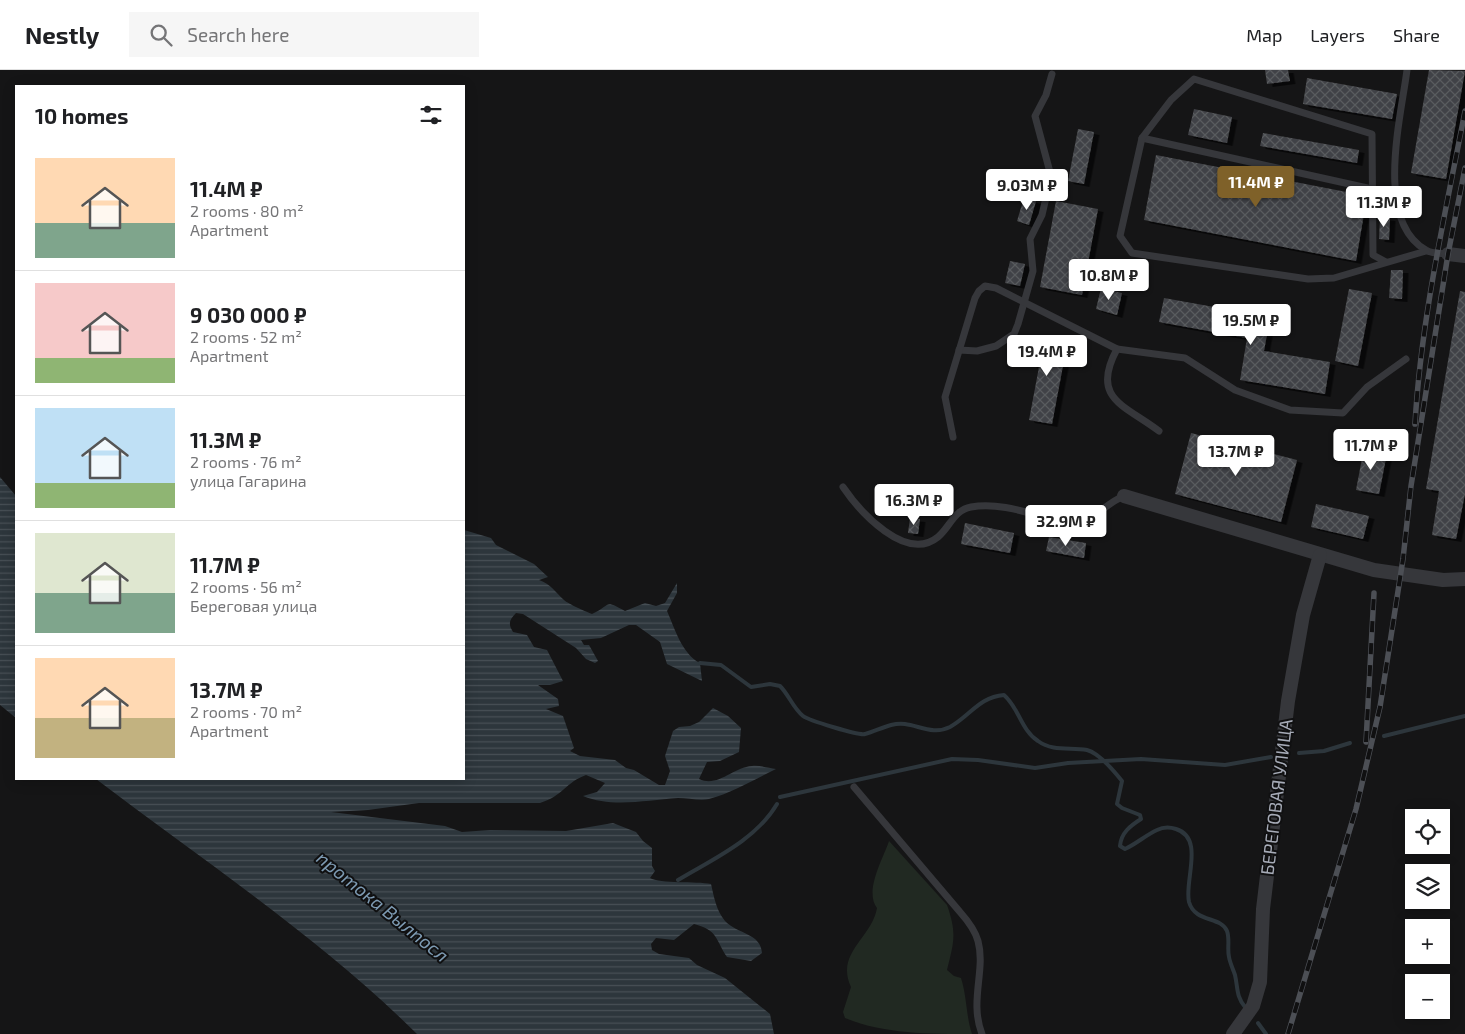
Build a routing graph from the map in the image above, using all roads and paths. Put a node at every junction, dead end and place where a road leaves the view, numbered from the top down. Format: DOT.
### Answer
graph roads {
  1 [pos="1407,70"];
  2 [pos="1052,74"];
  3 [pos="1142,138"];
  4 [pos="1372,189"];
  5 [pos="1426,251"];
  6 [pos="1448,254"];
  7 [pos="1465,256"];
  8 [pos="1386,262"];
  9 [pos="1025,303"];
  10 [pos="1117,349"];
  11 [pos="959,350"];
  12 [pos="1406,359"];
  13 [pos="1159,431"];
  14 [pos="953,437"];
  15 [pos="843,487"];
  16 [pos="1124,496"];
  17 [pos="1320,555"];
  18 [pos="1465,579"];
  19 [pos="854,787"];
  20 [pos="982,1034"];
  21 [pos="1233,1034"];
  1 -- 5 [label="lane"];
  2 -- 9 [label="lane"];
  3 -- 4 [label="lane"];
  3 -- 4 [label="lane"];
  3 -- 8 [label="lane"];
  4 -- 8 [label="lane"];
  5 -- 6 [label="lane"];
  5 -- 8 [label="lane"];
  6 -- 7 [label="street"];
  9 -- 10 [label="lane"];
  9 -- 11 [label="lane"];
  9 -- 11 [label="lane"];
  10 -- 12 [label="lane"];
  10 -- 13 [label="lane"];
  11 -- 14 [label="lane"];
  15 -- 16 [label="lane"];
  16 -- 17 [label="street"];
  17 -- 18 [label="street"];
  17 -- 21 [label="street, БЕРЕГОВАЯ УЛИЦА"];
  19 -- 20 [label="lane"];
}
